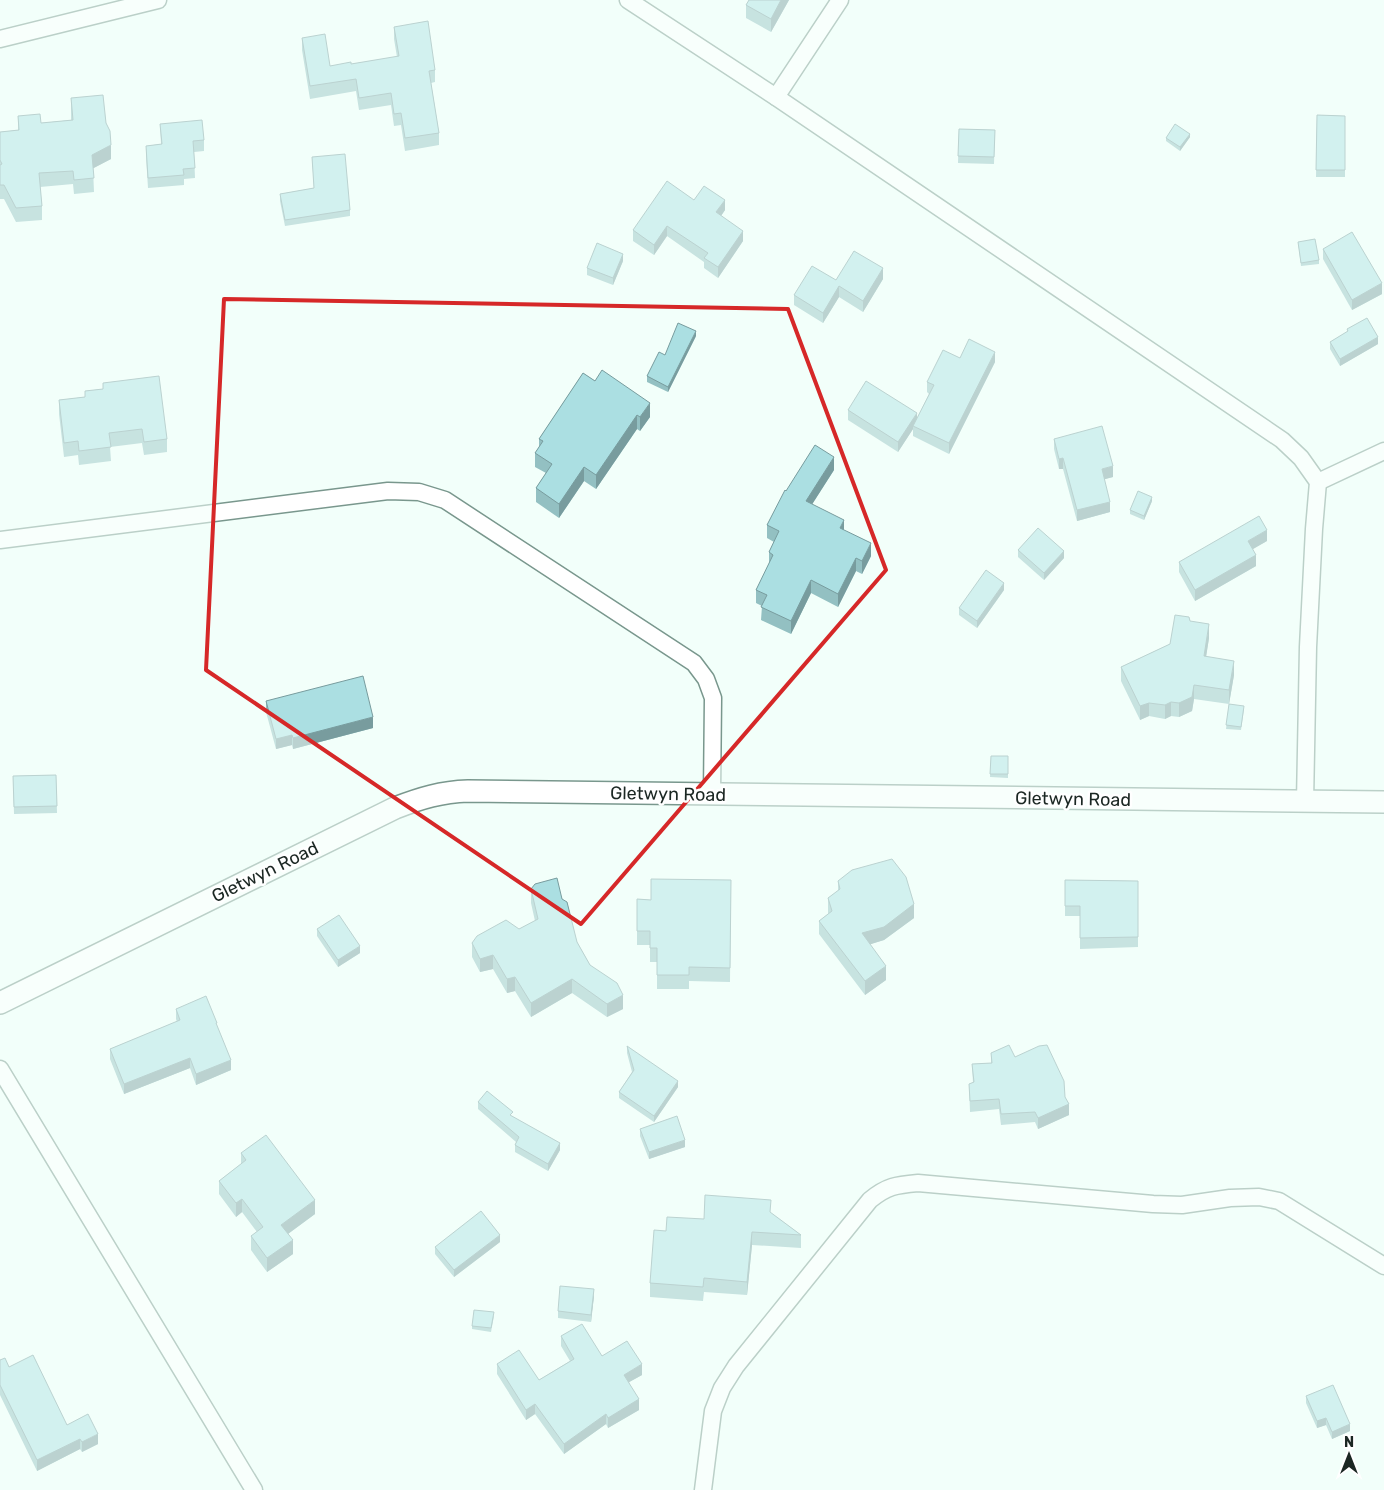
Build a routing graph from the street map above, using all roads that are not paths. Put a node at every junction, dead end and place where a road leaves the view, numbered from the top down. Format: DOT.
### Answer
graph roads {
  1 [pos="158,0"];
  2 [pos="628,0"];
  3 [pos="840,0"];
  4 [pos="0,39"];
  5 [pos="776,97"];
  6 [pos="1384,451"];
  7 [pos="1318,482"];
  8 [pos="0,540"];
  9 [pos="712,794"];
  10 [pos="1305,802"];
  11 [pos="1384,802"];
  12 [pos="0,1003"];
  13 [pos="0,1069"];
  14 [pos="1384,1266"];
  15 [pos="254,1490"];
  16 [pos="702,1490"];
  1 -- 4 [label="street"];
  2 -- 5 [label="street"];
  3 -- 5 [label="street"];
  5 -- 7 [label="street"];
  6 -- 7 [label="street"];
  7 -- 10 [label="street"];
  8 -- 9 [label="street"];
  9 -- 10 [label="street, Gletwyn Road"];
  9 -- 12 [label="street, Gletwyn Road"];
  10 -- 11 [label="street, Gletwyn Road"];
  13 -- 15 [label="street"];
  14 -- 16 [label="street"];
}
